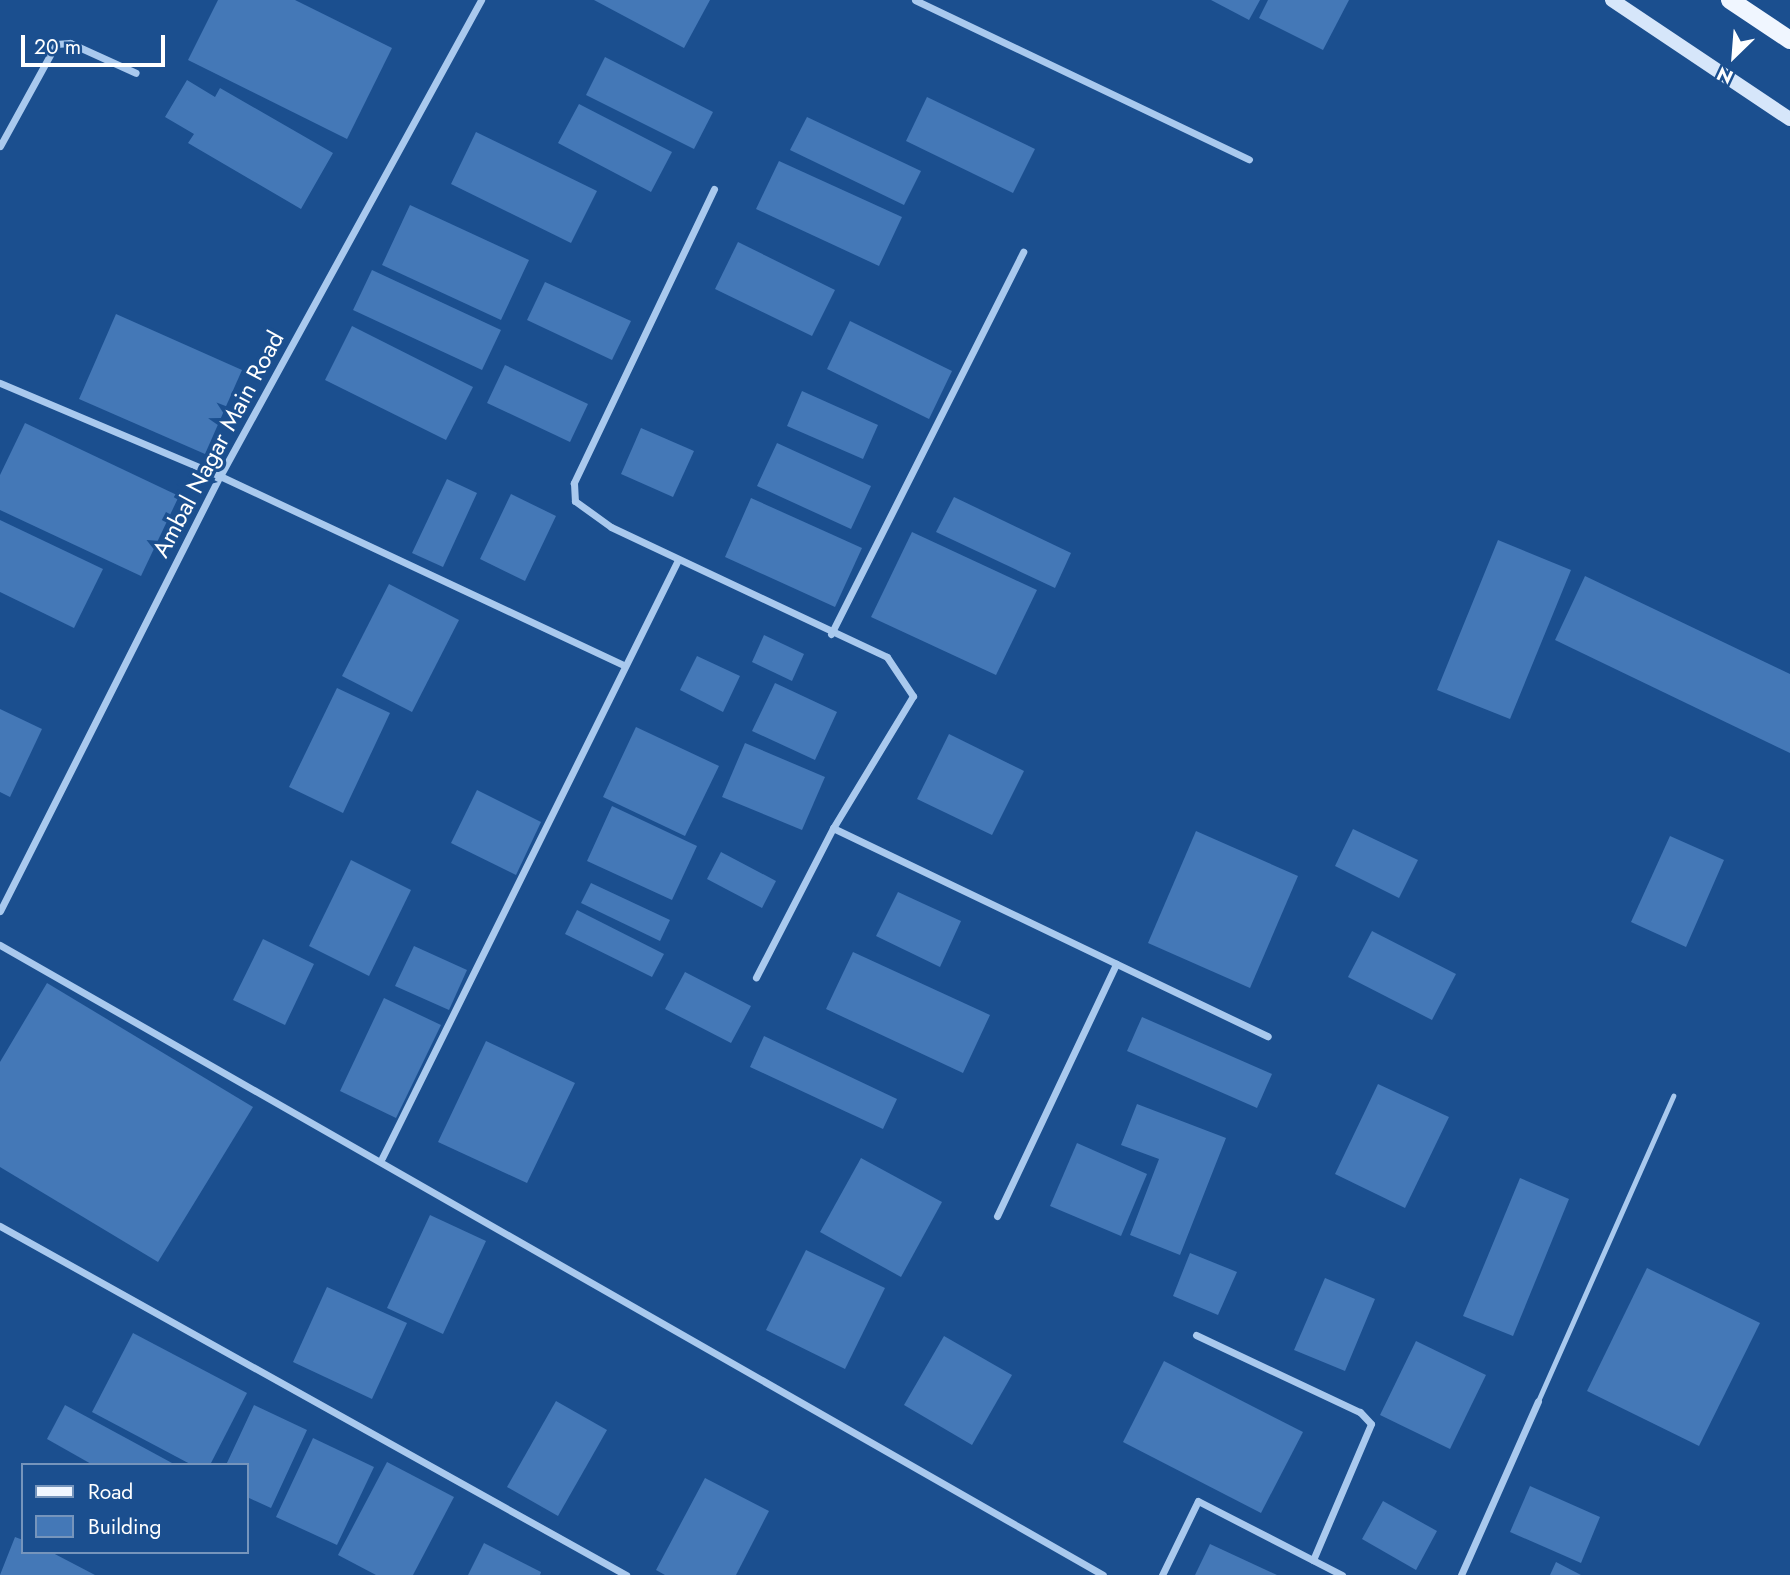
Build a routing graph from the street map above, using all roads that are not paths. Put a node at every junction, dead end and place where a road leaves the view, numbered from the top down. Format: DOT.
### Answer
graph roads {
  1 [pos="481,0"];
  2 [pos="915,0"];
  3 [pos="1612,0"];
  4 [pos="1730,0"];
  5 [pos="1790,40"];
  6 [pos="136,73"];
  7 [pos="1790,119"];
  8 [pos="0,146"];
  9 [pos="1249,159"];
  10 [pos="714,189"];
  11 [pos="1023,252"];
  12 [pos="0,383"];
  13 [pos="220,476"];
  14 [pos="678,560"];
  15 [pos="831,635"];
  16 [pos="625,666"];
  17 [pos="832,828"];
  18 [pos="0,911"];
  19 [pos="0,945"];
  20 [pos="1116,964"];
  21 [pos="756,977"];
  22 [pos="1268,1036"];
  23 [pos="1673,1096"];
  24 [pos="382,1158"];
  25 [pos="997,1216"];
  26 [pos="0,1226"];
  27 [pos="1196,1335"];
  28 [pos="1538,1401"];
  29 [pos="1313,1560"];
  30 [pos="625,1575"];
  31 [pos="1103,1575"];
  32 [pos="1162,1575"];
  33 [pos="1342,1575"];
  34 [pos="1461,1575"];
  1 -- 13 [label="street, Ambal Nagar Main Road"];
  2 -- 9 [label="street"];
  3 -- 7 [label="street"];
  4 -- 5 [label="main road"];
  6 -- 8 [label="street"];
  10 -- 14 [label="street"];
  11 -- 15 [label="street"];
  12 -- 13 [label="street"];
  13 -- 16 [label="street"];
  13 -- 18 [label="street, Ambal Nagar Main Road"];
  14 -- 15 [label="street"];
  14 -- 16 [label="street"];
  15 -- 17 [label="street"];
  16 -- 24 [label="street"];
  17 -- 20 [label="street"];
  17 -- 21 [label="street"];
  19 -- 24 [label="street"];
  20 -- 22 [label="street"];
  20 -- 25 [label="street"];
  23 -- 28 [label="lane"];
  24 -- 31 [label="street"];
  26 -- 30 [label="street"];
  27 -- 29 [label="street"];
  28 -- 34 [label="street"];
  29 -- 32 [label="street"];
  29 -- 33 [label="street"];
}
